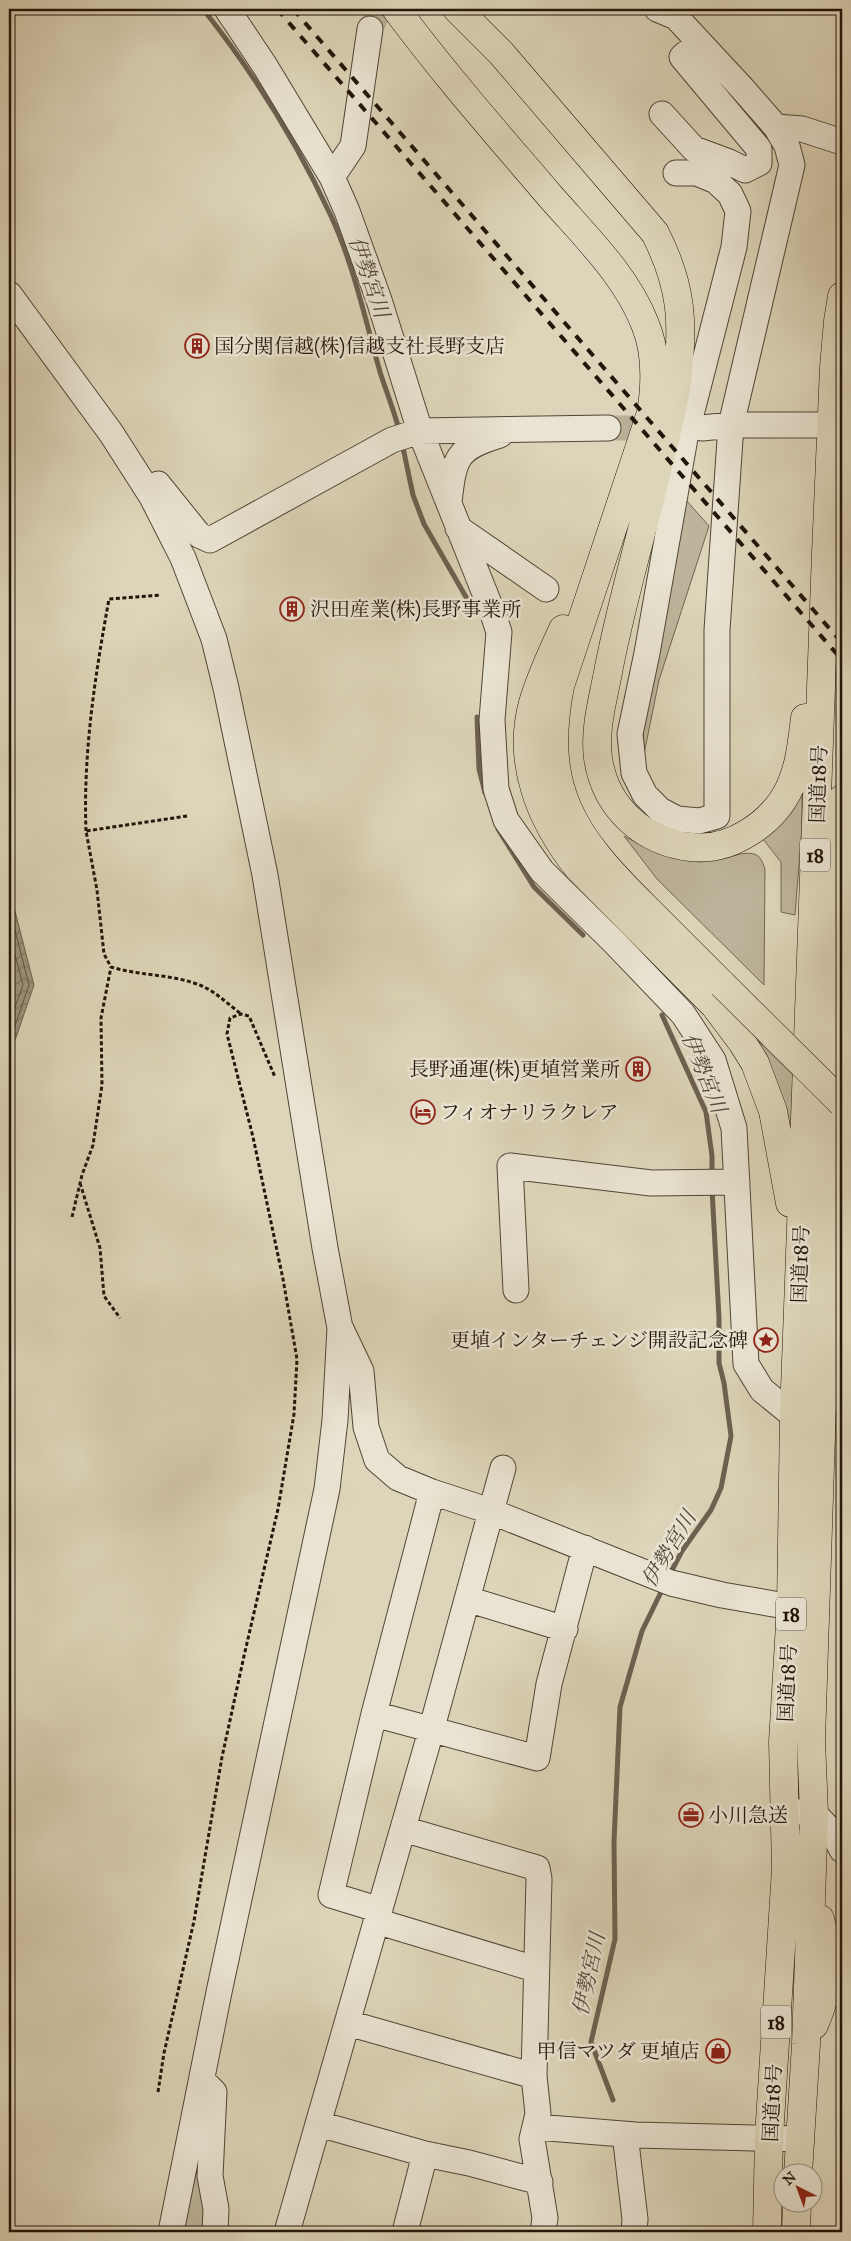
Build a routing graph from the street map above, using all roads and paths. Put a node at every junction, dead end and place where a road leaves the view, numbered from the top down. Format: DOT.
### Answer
graph roads {
  1 [pos="226,9"];
  2 [pos="396,9"];
  3 [pos="457,9"];
  4 [pos="670,11"];
  5 [pos="376,19"];
  6 [pos="699,43"];
  7 [pos="434,59"];
  8 [pos="662,114"];
  9 [pos="776,127"];
  10 [pos="842,142"];
  11 [pos="676,174"];
  12 [pos="332,176"];
  13 [pos="9,294"];
  14 [pos="842,296"];
  15 [pos="837,424"];
  16 [pos="731,425"];
  17 [pos="608,428"];
  18 [pos="702,428"];
  19 [pos="517,430"];
  20 [pos="667,430"];
  21 [pos="406,436"];
  22 [pos="117,444"];
  23 [pos="636,463"];
  24 [pos="448,503"];
  25 [pos="458,528"];
  26 [pos="826,553"];
  27 [pos="546,589"];
  28 [pos="161,595"];
  29 [pos="842,799"];
  30 [pos="187,816"];
  31 [pos="86,832"];
  32 [pos="111,967"];
  33 [pos="727,977"];
  34 [pos="241,1014"];
  35 [pos="842,1081"];
  36 [pos="278,1083"];
  37 [pos="842,1103"];
  38 [pos="80,1182"];
  39 [pos="720,1182"];
  40 [pos="830,1190"];
  41 [pos="72,1217"];
  42 [pos="800,1289"];
  43 [pos="516,1290"];
  44 [pos="120,1318"];
  45 [pos="340,1328"];
  46 [pos="794,1416"];
  47 [pos="503,1468"];
  48 [pos="432,1492"];
  49 [pos="490,1511"];
  50 [pos="585,1548"];
  51 [pos="467,1599"];
  52 [pos="791,1607"];
  53 [pos="565,1629"];
  54 [pos="374,1714"];
  55 [pos="431,1731"];
  56 [pos="784,1812"];
  57 [pos="814,1813"];
  58 [pos="403,1829"];
  59 [pos="842,1850"];
  60 [pos="378,1916"];
  61 [pos="536,1969"];
  62 [pos="348,2023"];
  63 [pos="534,2076"];
  64 [pos="202,2081"];
  65 [pos="158,2092"];
  66 [pos="320,2124"];
  67 [pos="536,2127"];
  68 [pos="625,2134"];
  69 [pos="769,2137"];
  70 [pos="799,2139"];
  71 [pos="426,2154"];
  72 [pos="798,2164"];
  73 [pos="540,2182"];
  74 [pos="797,2214"];
  75 [pos="171,2232"];
  76 [pos="215,2232"];
  77 [pos="288,2232"];
  78 [pos="405,2232"];
  79 [pos="543,2232"];
  80 [pos="634,2232"];
  81 [pos="767,2232"];
  82 [pos="796,2232"];
  1 -- 12 [label="street"];
  2 -- 7 [label="highway"];
  3 -- 20 [label="highway"];
  4 -- 6 [label="street"];
  5 -- 7 [label="highway"];
  5 -- 12 [label="street"];
  6 -- 8 [label="street"];
  6 -- 9 [label="street"];
  7 -- 23 [label="highway"];
  9 -- 10 [label="street"];
  9 -- 16 [label="street"];
  11 -- 16 [label="street"];
  12 -- 21 [label="street"];
  13 -- 22 [label="street"];
  14 -- 15 [label="highway, 国道18号 / 18"];
  15 -- 16 [label="street"];
  15 -- 26 [label="highway, 国道18号 / 18"];
  16 -- 18 [label="street"];
  17 -- 19 [label="street"];
  19 -- 21 [label="street"];
  19 -- 24 [label="street"];
  20 -- 26 [label="highway"];
  20 -- 33 [label="highway"];
  21 -- 22 [label="street"];
  21 -- 24 [label="street"];
  22 -- 45 [label="street"];
  23 -- 33 [label="highway"];
  23 -- 42 [label="highway"];
  24 -- 25 [label="street"];
  25 -- 27 [label="street"];
  25 -- 39 [label="street"];
  26 -- 42 [label="highway, 国道18号 / 18"];
  28 -- 31 [label="path"];
  29 -- 40 [label="highway, 国道18号 / 18"];
  30 -- 31 [label="path"];
  31 -- 32 [label="path"];
  32 -- 34 [label="path"];
  32 -- 38 [label="path"];
  33 -- 35 [label="highway"];
  33 -- 37 [label="highway, bridge"];
  34 -- 36 [label="path"];
  34 -- 65 [label="path"];
  35 -- 40 [label="highway"];
  38 -- 41 [label="path"];
  38 -- 44 [label="path"];
  39 -- 43 [label="street"];
  39 -- 46 [label="street"];
  40 -- 57 [label="highway, 国道18号 / 18"];
  42 -- 46 [label="highway, 国道18号 / 18"];
  45 -- 48 [label="street"];
  45 -- 64 [label="street"];
  46 -- 52 [label="highway, 国道18号 / 18"];
  47 -- 49 [label="street"];
  48 -- 49 [label="street"];
  48 -- 54 [label="street"];
  49 -- 50 [label="street"];
  49 -- 51 [label="street"];
  50 -- 52 [label="street"];
  50 -- 53 [label="street"];
  51 -- 53 [label="street"];
  51 -- 55 [label="street"];
  52 -- 56 [label="highway, 国道18号 / 18"];
  53 -- 55 [label="street"];
  54 -- 55 [label="street"];
  54 -- 60 [label="street"];
  55 -- 58 [label="street"];
  56 -- 57 [label="street"];
  56 -- 69 [label="highway, 国道18号 / 18"];
  57 -- 59 [label="street"];
  57 -- 70 [label="highway, 国道18号 / 18"];
  58 -- 60 [label="street"];
  58 -- 61 [label="street"];
  60 -- 61 [label="street"];
  60 -- 62 [label="street"];
  61 -- 63 [label="street"];
  62 -- 63 [label="street"];
  62 -- 66 [label="street"];
  63 -- 67 [label="street"];
  64 -- 75 [label="street"];
  64 -- 76 [label="street"];
  66 -- 71 [label="street"];
  66 -- 77 [label="street"];
  67 -- 68 [label="street"];
  67 -- 73 [label="street"];
  68 -- 69 [label="street"];
  68 -- 80 [label="street"];
  69 -- 70 [label="street"];
  69 -- 81 [label="highway, 国道18号 / 18"];
  70 -- 72 [label="highway, 国道18号 / 18"];
  71 -- 73 [label="street"];
  71 -- 78 [label="street"];
  73 -- 79 [label="street"];
  74 -- 82 [label="highway"];
}
